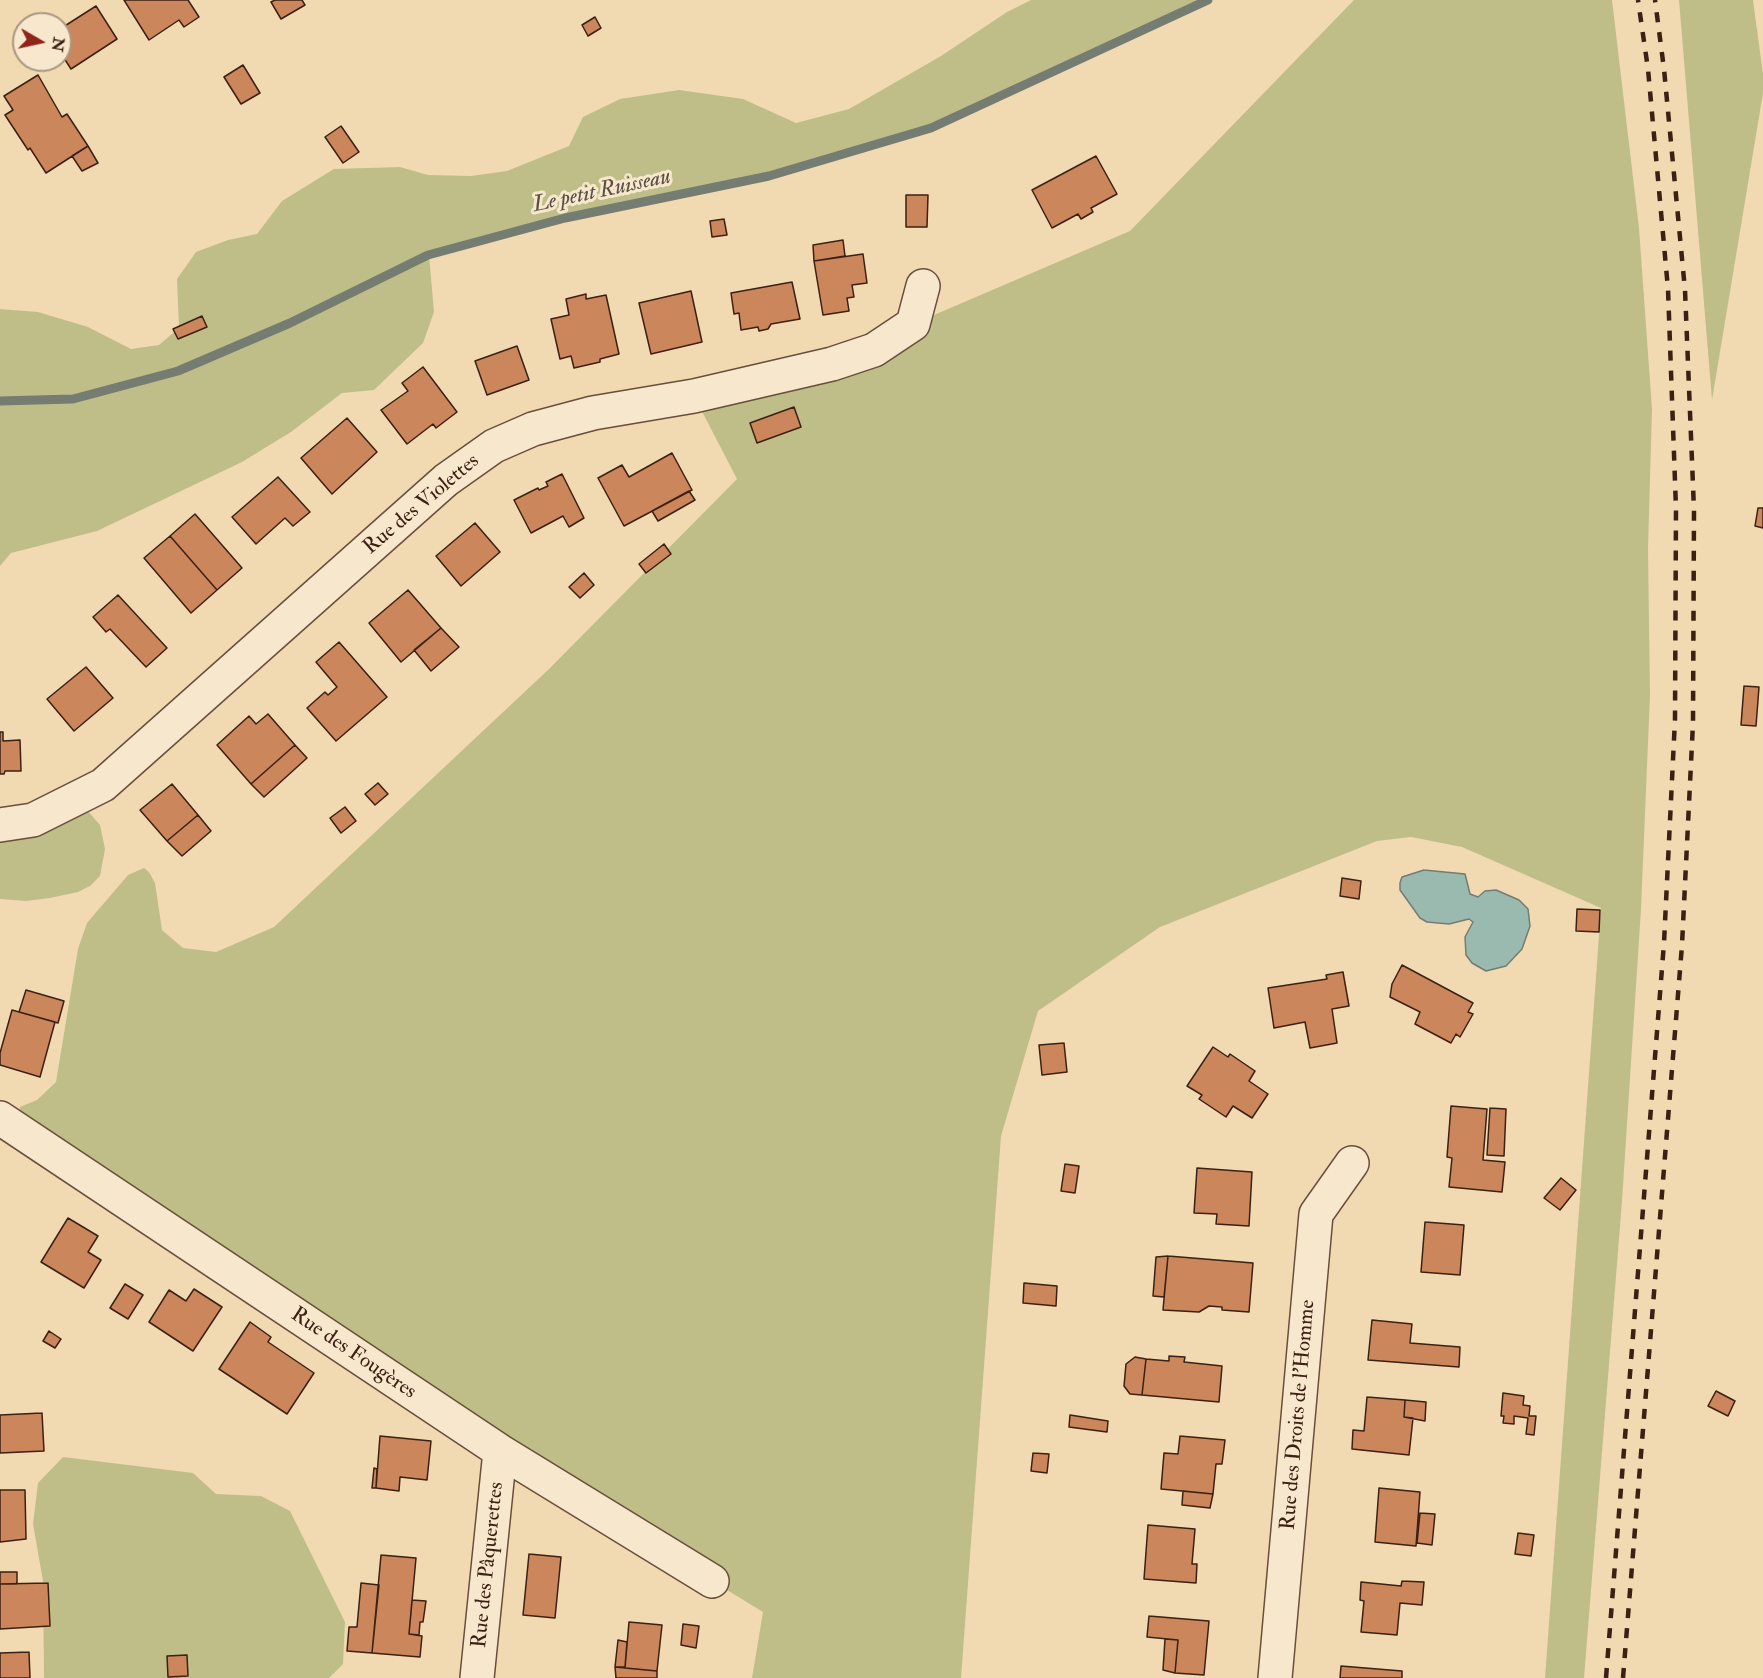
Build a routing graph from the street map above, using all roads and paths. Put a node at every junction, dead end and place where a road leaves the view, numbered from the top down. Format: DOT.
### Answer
graph roads {
  1 [pos="923,286"];
  2 [pos="0,825"];
  3 [pos="0,1119"];
  4 [pos="1352,1163"];
  5 [pos="500,1451"];
  6 [pos="712,1581"];
  7 [pos="477,1678"];
  8 [pos="1275,1678"];
  1 -- 2 [label="street, Rue des Violettes"];
  3 -- 5 [label="street, Rue des Fougères"];
  4 -- 8 [label="street, Rue des Droits de l'Homme"];
  5 -- 6 [label="street, Rue des Fougères"];
  5 -- 7 [label="street, Rue des Pâquerettes"];
}
